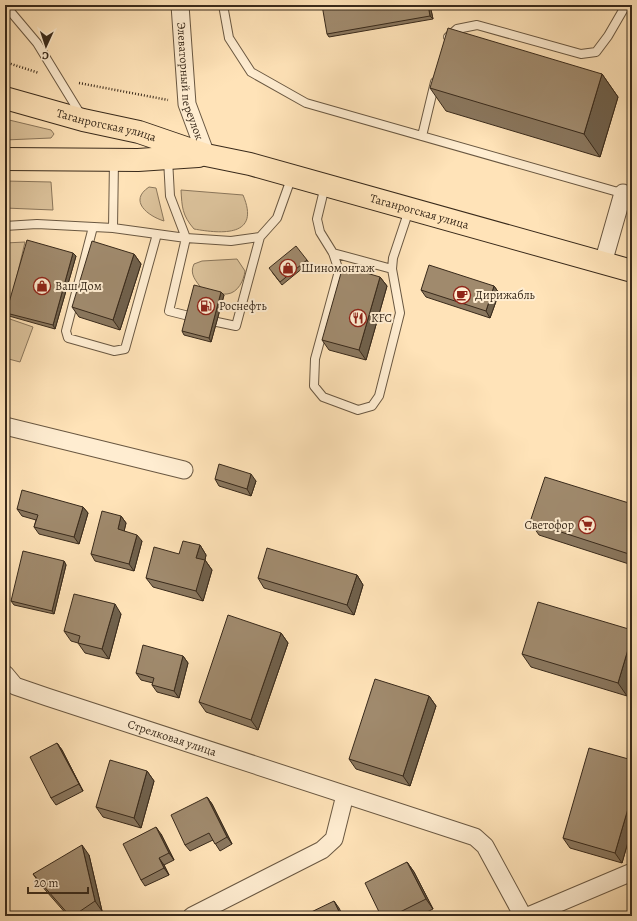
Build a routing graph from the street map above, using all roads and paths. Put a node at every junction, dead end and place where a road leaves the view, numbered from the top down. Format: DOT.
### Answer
graph roads {
  1 [pos="5,5"];
  2 [pos="180,5"];
  3 [pos="223,5"];
  4 [pos="626,5"];
  5 [pos="444,47"];
  6 [pos="5,62"];
  7 [pos="436,77"];
  8 [pos="60,80"];
  9 [pos="5,98"];
  10 [pos="26,104"];
  11 [pos="187,104"];
  12 [pos="5,108"];
  13 [pos="83,120"];
  14 [pos="422,136"];
  15 [pos="206,155"];
  16 [pos="9,156"];
  17 [pos="168,158"];
  18 [pos="114,159"];
  19 [pos="292,176"];
  20 [pos="325,185"];
  21 [pos="628,194"];
  22 [pos="410,208"];
  23 [pos="5,226"];
  24 [pos="93,227"];
  25 [pos="113,228"];
  26 [pos="157,234"];
  27 [pos="260,237"];
  28 [pos="186,238"];
  29 [pos="333,253"];
  30 [pos="603,263"];
  31 [pos="392,269"];
  32 [pos="632,271"];
  33 [pos="189,316"];
  34 [pos="217,322"];
  35 [pos="5,426"];
  36 [pos="184,470"];
  37 [pos="5,674"];
  38 [pos="345,795"];
  39 [pos="632,872"];
  40 [pos="192,916"];
  41 [pos="523,916"];
  42 [pos="528,916"];
  1 -- 8 [label="lane"];
  2 -- 11 [label="street, Элеваторный переулок"];
  3 -- 14 [label="lane"];
  4 -- 5 [label="lane"];
  6 -- 8 [label="path"];
  7 -- 14 [label="lane"];
  8 -- 11 [label="path"];
  8 -- 13 [label="lane"];
  9 -- 10 [label="main road, Таганрогская улица"];
  10 -- 12 [label="main road"];
  10 -- 13 [label="main road, Таганрогская улица"];
  11 -- 15 [label="street, Элеваторный переулок"];
  13 -- 15 [label="main road, Таганрогская улица"];
  14 -- 21 [label="lane"];
  15 -- 17 [label="main road, Таганрогская улица"];
  15 -- 19 [label="main road, Таганрогская улица"];
  16 -- 18 [label="main road, Таганрогская улица"];
  17 -- 18 [label="main road, Таганрогская улица"];
  17 -- 28 [label="lane"];
  18 -- 25 [label="lane"];
  19 -- 20 [label="main road, Таганрогская улица"];
  19 -- 27 [label="lane"];
  20 -- 22 [label="main road, Таганрогская улица"];
  20 -- 29 [label="lane"];
  21 -- 30 [label="street"];
  22 -- 30 [label="main road, Таганрогская улица"];
  22 -- 31 [label="lane"];
  23 -- 24 [label="lane"];
  24 -- 25 [label="lane"];
  24 -- 26 [label="lane"];
  25 -- 26 [label="lane"];
  26 -- 28 [label="lane"];
  27 -- 28 [label="lane"];
  27 -- 34 [label="lane"];
  28 -- 33 [label="lane"];
  29 -- 31 [label="lane"];
  29 -- 31 [label="lane"];
  30 -- 32 [label="main road, Таганрогская улица"];
  35 -- 36 [label="street"];
  37 -- 38 [label="street, Стрелковая улица"];
  38 -- 40 [label="street"];
  38 -- 41 [label="street, Стрелковая улица"];
  39 -- 42 [label="street"];
}
